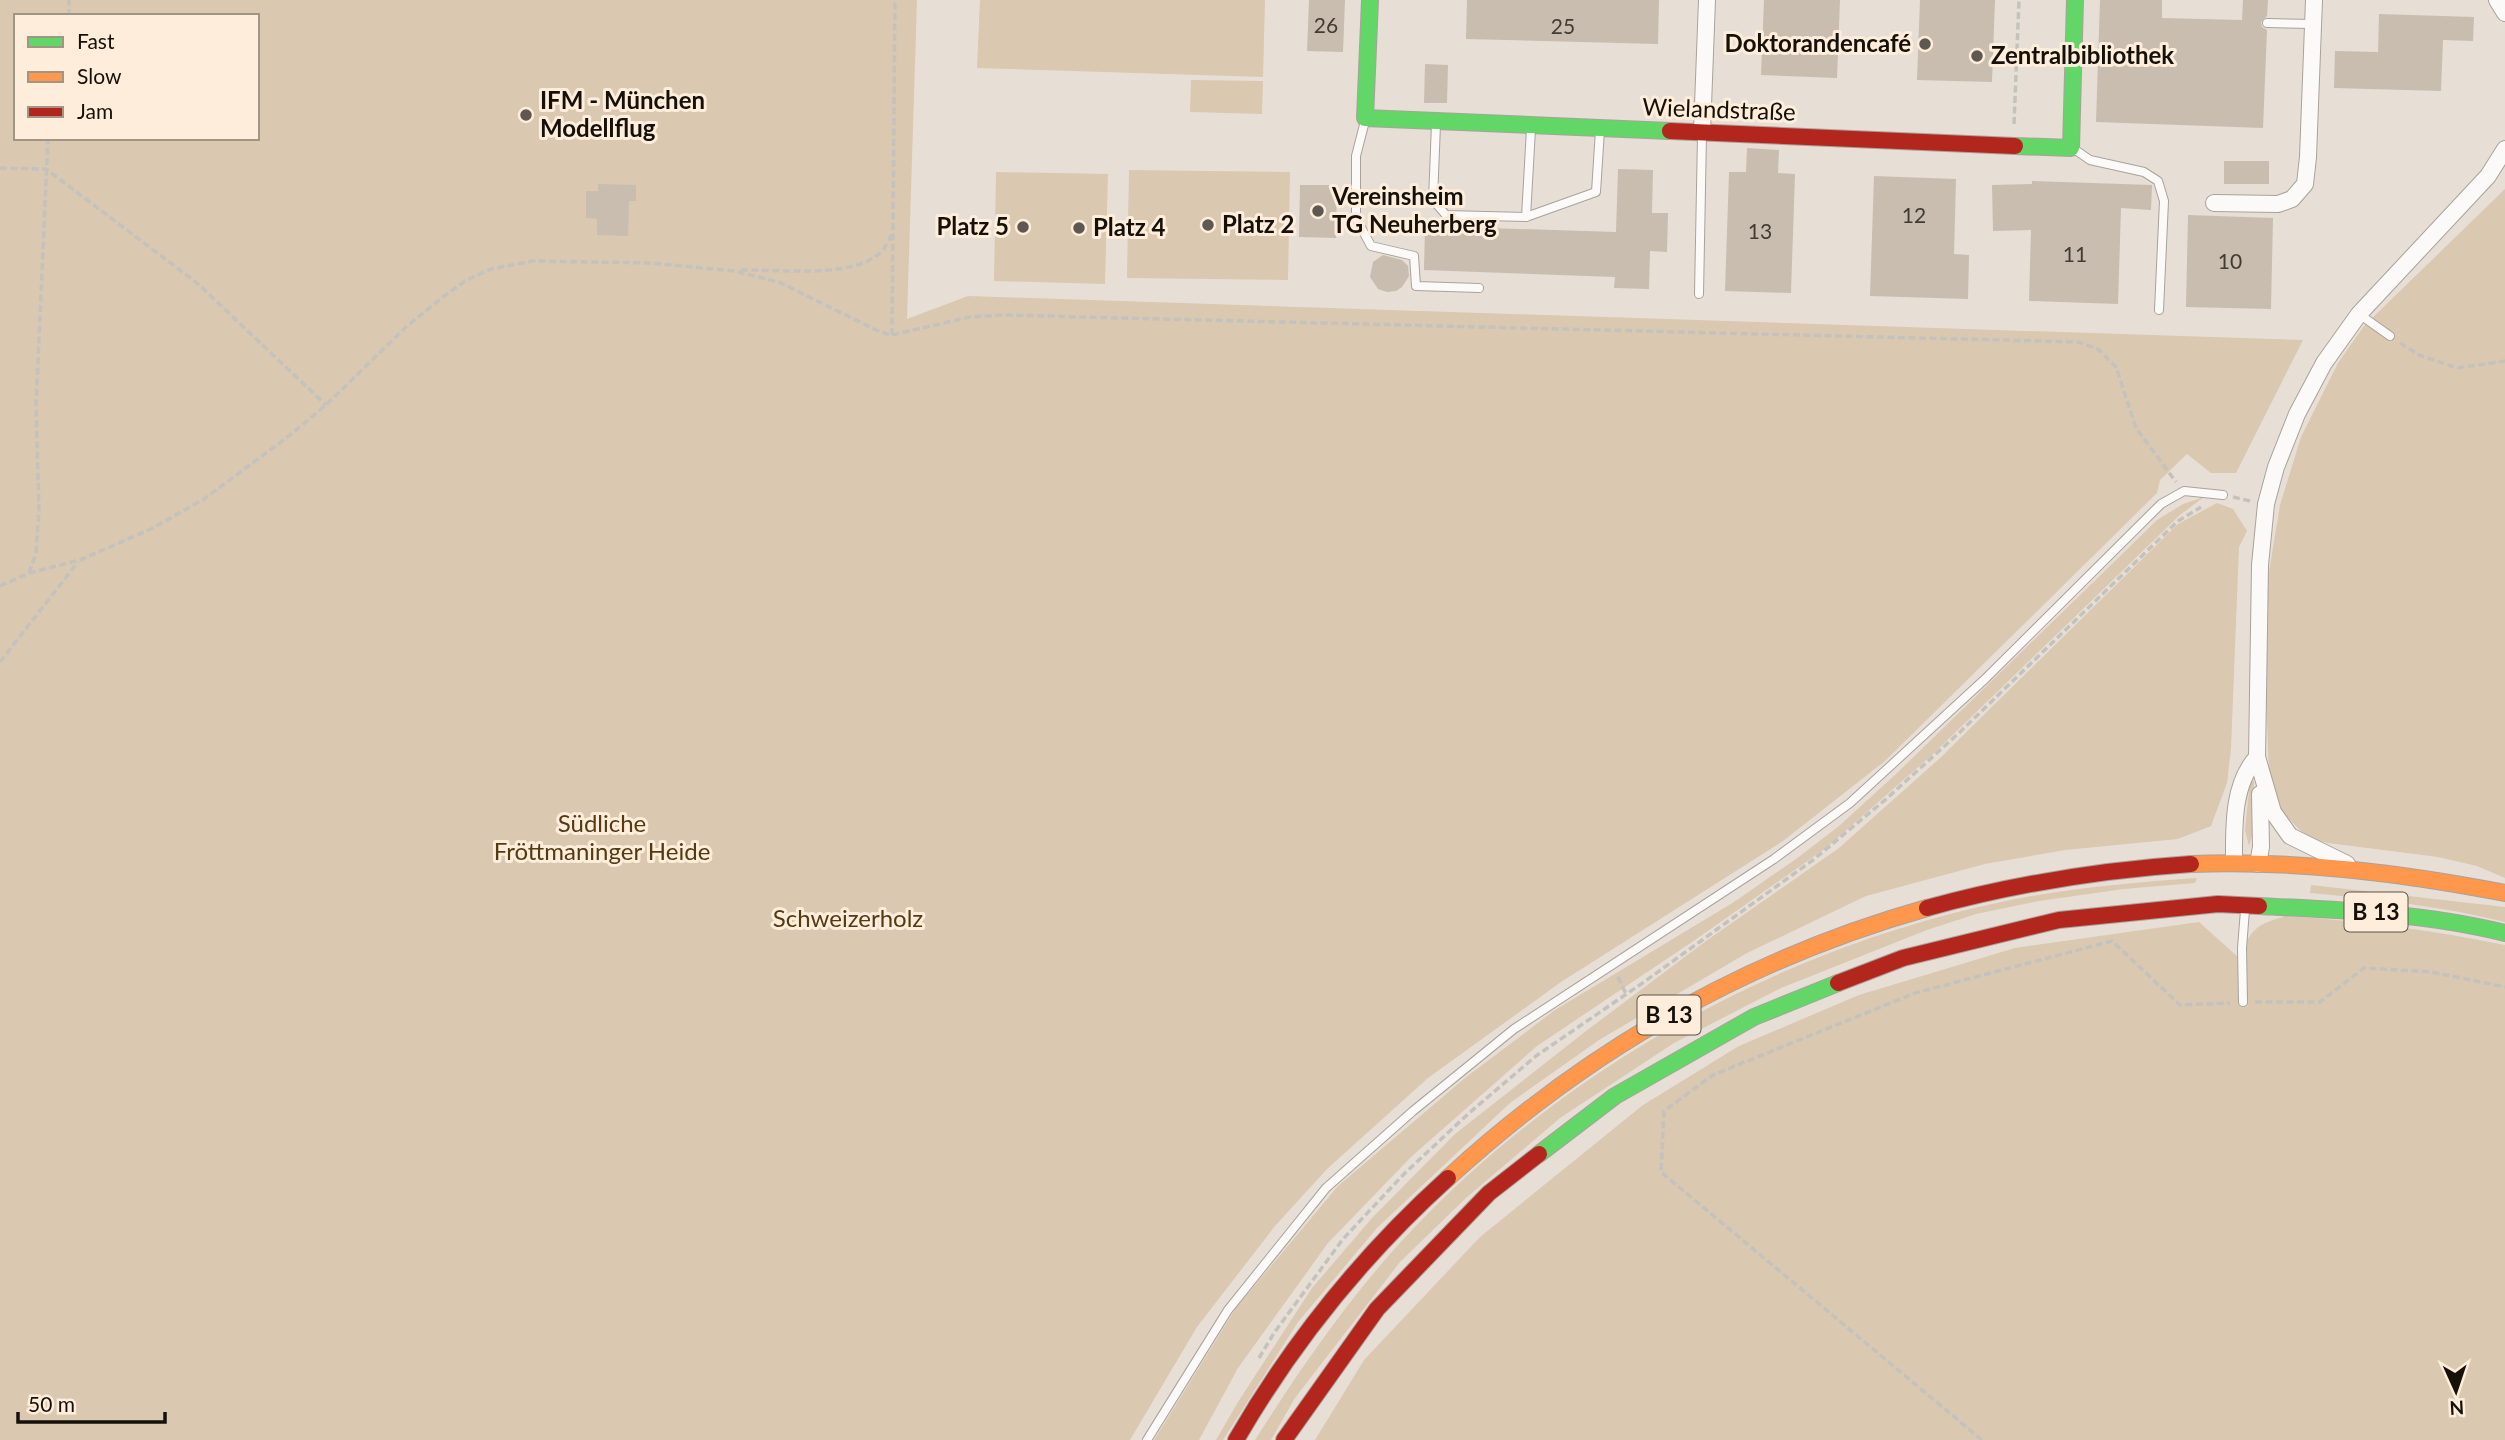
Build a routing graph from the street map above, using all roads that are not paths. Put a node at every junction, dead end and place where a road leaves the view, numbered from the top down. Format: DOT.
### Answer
graph roads {
  1 [pos="1370,0"];
  2 [pos="1707,0"];
  3 [pos="2075,0"];
  4 [pos="2314,0"];
  5 [pos="2497,0"];
  6 [pos="2505,13"];
  7 [pos="2267,23"];
  8 [pos="2313,24"];
  9 [pos="1365,118"];
  10 [pos="1436,121"];
  11 [pos="1531,124"];
  12 [pos="1600,127"];
  13 [pos="1702,132"];
  14 [pos="2071,148"];
  15 [pos="2505,149"];
  16 [pos="2214,203"];
  17 [pos="1526,217"];
  18 [pos="1479,288"];
  19 [pos="1699,294"];
  20 [pos="2158,310"];
  21 [pos="2359,314"];
  22 [pos="2390,336"];
  23 [pos="2223,495"];
  24 [pos="2257,757"];
  25 [pos="2355,869"];
  26 [pos="2246,881"];
  27 [pos="2505,893"];
  28 [pos="2505,933"];
  29 [pos="2243,1002"];
  30 [pos="1147,1440"];
  31 [pos="1236,1440"];
  32 [pos="1284,1440"];
  1 -- 9 [label="main road"];
  2 -- 13 [label="street"];
  3 -- 14 [label="main road"];
  4 -- 8 [label="street"];
  5 -- 6 [label="street"];
  7 -- 8 [label="lane"];
  8 -- 16 [label="street"];
  9 -- 10 [label="main road, Wielandstraße"];
  9 -- 18 [label="lane"];
  10 -- 11 [label="main road, Wielandstraße"];
  10 -- 17 [label="lane"];
  11 -- 12 [label="main road, Wielandstraße"];
  11 -- 17 [label="lane"];
  12 -- 13 [label="main road, Wielandstraße"];
  12 -- 17 [label="lane"];
  13 -- 14 [label="main road, Wielandstraße"];
  13 -- 19 [label="lane"];
  14 -- 20 [label="lane"];
  15 -- 21 [label="street"];
  21 -- 22 [label="lane"];
  21 -- 24 [label="street"];
  23 -- 30 [label="lane"];
  24 -- 25 [label="street"];
  24 -- 26 [label="street"];
  24 -- 26 [label="street"];
  25 -- 26 [label="main road, B 13"];
  25 -- 27 [label="main road, B 13"];
  26 -- 28 [label="main road, B 13"];
  26 -- 29 [label="lane"];
  26 -- 31 [label="main road, B 13"];
  26 -- 32 [label="main road, B 13"];
}
